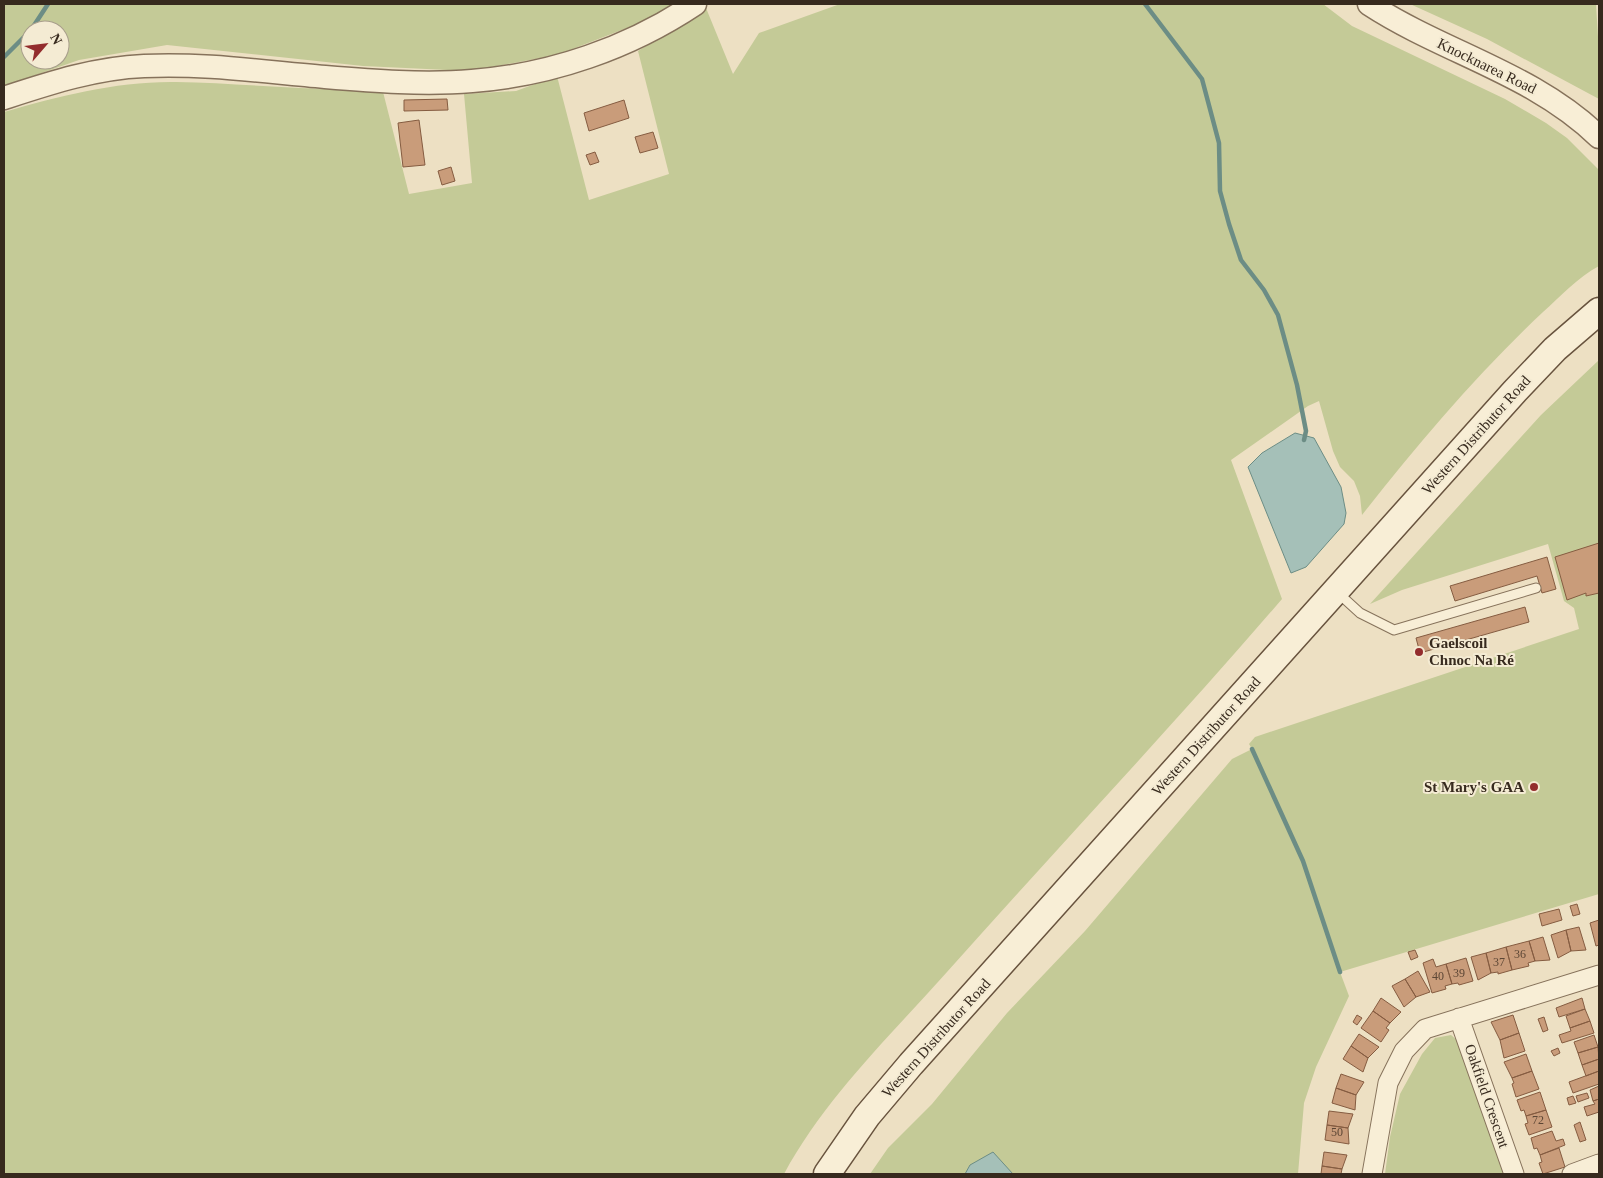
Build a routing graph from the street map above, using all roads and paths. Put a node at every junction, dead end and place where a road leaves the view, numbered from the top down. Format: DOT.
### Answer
graph roads {
  1 [pos="695,4"];
  2 [pos="1369,4"];
  3 [pos="4,98"];
  4 [pos="1599,137"];
  5 [pos="1599,311"];
  6 [pos="1536,588"];
  7 [pos="1336,591"];
  8 [pos="1599,975"];
  9 [pos="1459,1018"];
  10 [pos="1599,1164"];
  11 [pos="827,1174"];
  12 [pos="1372,1174"];
  13 [pos="1514,1174"];
  14 [pos="1572,1174"];
  1 -- 3 [label="street"];
  2 -- 4 [label="street, Knocknarea Road"];
  5 -- 7 [label="main road, Western Distributor Road"];
  6 -- 7 [label="lane"];
  7 -- 11 [label="main road, Western Distributor Road"];
  8 -- 9 [label="street"];
  9 -- 12 [label="street"];
  9 -- 13 [label="street, Oakfield Crescent"];
  10 -- 14 [label="street"];
}
